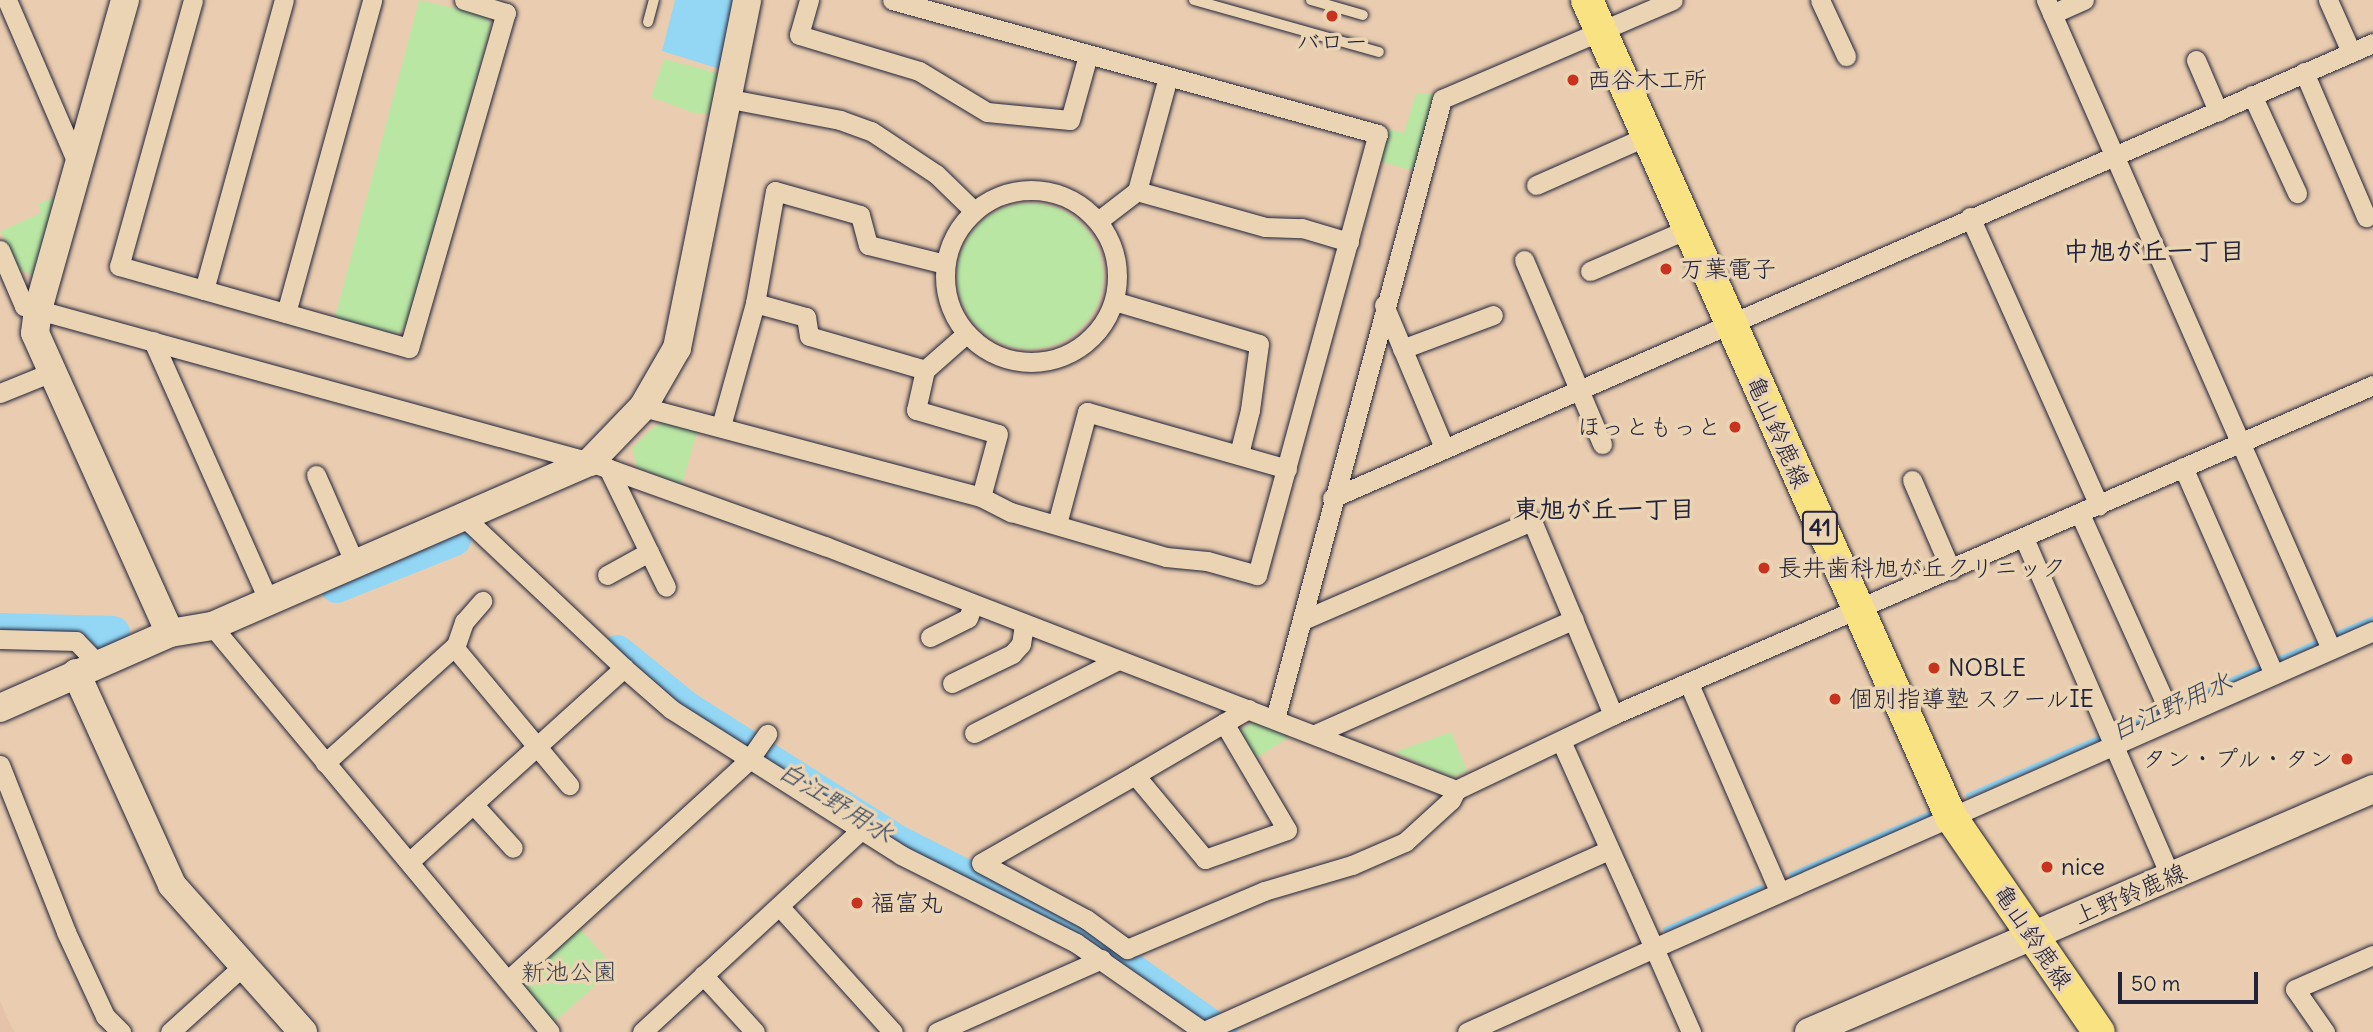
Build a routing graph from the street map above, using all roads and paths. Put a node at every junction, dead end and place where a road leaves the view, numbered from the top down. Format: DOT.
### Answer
graph roads {
  1 [pos="7,0"];
  2 [pos="125,0"];
  3 [pos="193,0"];
  4 [pos="284,0"];
  5 [pos="372,0"];
  6 [pos="464,0"];
  7 [pos="654,0"];
  8 [pos="747,0"];
  9 [pos="809,0"];
  10 [pos="892,0"];
  11 [pos="1194,0"];
  12 [pos="1311,0"];
  13 [pos="1587,0"];
  14 [pos="1673,0"];
  15 [pos="1820,0"];
  16 [pos="2084,0"];
  17 [pos="2328,0"];
  18 [pos="1346,5"];
  19 [pos="2049,7"];
  20 [pos="1363,15"];
  21 [pos="648,22"];
  22 [pos="1600,31"];
  23 [pos="2373,43"];
  24 [pos="1379,52"];
  25 [pos="2351,52"];
  26 [pos="1087,55"];
  27 [pos="1846,56"];
  28 [pos="2196,60"];
  29 [pos="2304,72"];
  30 [pos="1168,77"];
  31 [pos="2252,95"];
  32 [pos="725,98"];
  33 [pos="2218,111"];
  34 [pos="1647,136"];
  35 [pos="2112,156"];
  36 [pos="80,168"];
  37 [pos="1536,185"];
  38 [pos="1137,191"];
  39 [pos="2297,193"];
  40 [pos="973,210"];
  41 [pos="1970,217"];
  42 [pos="2367,217"];
  43 [pos="1098,220"];
  44 [pos="1688,229"];
  45 [pos="1349,242"];
  46 [pos="0,250"];
  47 [pos="1524,260"];
  48 [pos="945,264"];
  49 [pos="1590,271"];
  50 [pos="204,289"];
  51 [pos="1115,301"];
  52 [pos="755,303"];
  53 [pos="1384,305"];
  54 [pos="38,309"];
  55 [pos="286,313"];
  56 [pos="1493,315"];
  57 [pos="1730,323"];
  58 [pos="966,334"];
  59 [pos="153,341"];
  60 [pos="1402,349"];
  61 [pos="925,370"];
  62 [pos="52,372"];
  63 [pos="2373,385"];
  64 [pos="1579,389"];
  65 [pos="0,392"];
  66 [pos="643,407"];
  67 [pos="721,426"];
  68 [pos="2241,441"];
  69 [pos="1602,444"];
  70 [pos="1444,448"];
  71 [pos="1239,454"];
  72 [pos="599,465"];
  73 [pos="2183,467"];
  74 [pos="1287,470"];
  75 [pos="316,475"];
  76 [pos="1912,480"];
  77 [pos="981,497"];
  78 [pos="1332,498"];
  79 [pos="2099,505"];
  80 [pos="2080,514"];
  81 [pos="464,516"];
  82 [pos="1057,524"];
  83 [pos="2024,538"];
  84 [pos="649,552"];
  85 [pos="355,564"];
  86 [pos="1951,570"];
  87 [pos="607,575"];
  88 [pos="666,587"];
  89 [pos="269,601"];
  90 [pos="482,601"];
  91 [pos="973,604"];
  92 [pos="1857,611"];
  93 [pos="1303,620"];
  94 [pos="1574,620"];
  95 [pos="1024,624"];
  96 [pos="212,626"];
  97 [pos="2373,631"];
  98 [pos="170,633"];
  99 [pos="930,637"];
  100 [pos="0,639"];
  101 [pos="2328,641"];
  102 [pos="455,648"];
  103 [pos="1118,660"];
  104 [pos="2271,667"];
  105 [pos="87,668"];
  106 [pos="624,668"];
  107 [pos="952,683"];
  108 [pos="1689,684"];
  109 [pos="0,708"];
  110 [pos="1248,709"];
  111 [pos="2169,711"];
  112 [pos="1613,715"];
  113 [pos="1275,719"];
  114 [pos="1224,723"];
  115 [pos="974,733"];
  116 [pos="767,734"];
  117 [pos="1315,734"];
  118 [pos="2111,737"];
  119 [pos="1561,741"];
  120 [pos="535,747"];
  121 [pos="750,758"];
  122 [pos="325,763"];
  123 [pos="0,765"];
  124 [pos="1135,775"];
  125 [pos="569,785"];
  126 [pos="2373,789"];
  127 [pos="1456,790"];
  128 [pos="473,804"];
  129 [pos="1951,817"];
  130 [pos="861,830"];
  131 [pos="513,848"];
  132 [pos="1609,850"];
  133 [pos="409,862"];
  134 [pos="2171,877"];
  135 [pos="1779,891"];
  136 [pos="779,906"];
  137 [pos="2032,936"];
  138 [pos="1654,948"];
  139 [pos="2373,955"];
  140 [pos="1102,959"];
  141 [pos="243,966"];
  142 [pos="703,975"];
  143 [pos="508,980"];
  144 [pos="121,1032"];
  145 [pos="170,1032"];
  146 [pos="303,1032"];
  147 [pos="550,1032"];
  148 [pos="642,1032"];
  149 [pos="755,1032"];
  150 [pos="893,1032"];
  151 [pos="937,1032"];
  152 [pos="1203,1032"];
  153 [pos="1467,1032"];
  154 [pos="1691,1032"];
  155 [pos="1809,1032"];
  156 [pos="2099,1032"];
  157 [pos="2325,1032"];
  1 -- 36 [label="street"];
  2 -- 36 [label="street"];
  3 -- 50 [label="street"];
  4 -- 50 [label="street"];
  5 -- 55 [label="street"];
  6 -- 55 [label="street"];
  7 -- 21 [label="lane"];
  8 -- 32 [label="street"];
  9 -- 26 [label="street"];
  10 -- 26 [label="street"];
  11 -- 24 [label="lane"];
  12 -- 18 [label="lane"];
  13 -- 22 [label="main road, 亀山鈴鹿線 / 41"];
  14 -- 22 [label="street"];
  15 -- 27 [label="street"];
  16 -- 19 [label="street"];
  17 -- 25 [label="street"];
  18 -- 20 [label="lane"];
  19 -- 35 [label="street"];
  22 -- 34 [label="main road, 亀山鈴鹿線 / 41"];
  22 -- 53 [label="street"];
  23 -- 25 [label="street"];
  25 -- 29 [label="street"];
  26 -- 30 [label="street"];
  28 -- 33 [label="street"];
  29 -- 31 [label="street"];
  29 -- 42 [label="street"];
  30 -- 38 [label="street"];
  30 -- 45 [label="street"];
  31 -- 33 [label="street"];
  31 -- 39 [label="street"];
  32 -- 40 [label="street"];
  32 -- 66 [label="street"];
  33 -- 35 [label="street"];
  34 -- 37 [label="street"];
  34 -- 44 [label="main road, 亀山鈴鹿線 / 41"];
  35 -- 41 [label="street"];
  35 -- 68 [label="street"];
  36 -- 54 [label="street"];
  38 -- 43 [label="street"];
  38 -- 45 [label="street"];
  40 -- 43 [label="street"];
  40 -- 48 [label="street"];
  41 -- 57 [label="street"];
  41 -- 79 [label="street"];
  43 -- 51 [label="street"];
  44 -- 49 [label="street"];
  44 -- 57 [label="main road, 亀山鈴鹿線 / 41"];
  45 -- 74 [label="street"];
  46 -- 54 [label="street"];
  47 -- 64 [label="street"];
  48 -- 52 [label="street"];
  48 -- 58 [label="street"];
  50 -- 55 [label="street"];
  51 -- 58 [label="street"];
  51 -- 71 [label="street"];
  52 -- 61 [label="street"];
  52 -- 67 [label="street"];
  53 -- 60 [label="street"];
  53 -- 78 [label="street"];
  54 -- 59 [label="street"];
  54 -- 62 [label="street"];
  56 -- 60 [label="street"];
  57 -- 64 [label="street"];
  57 -- 92 [label="main road, 亀山鈴鹿線 / 41"];
  58 -- 61 [label="street"];
  59 -- 72 [label="street"];
  59 -- 89 [label="street"];
  60 -- 70 [label="street"];
  61 -- 77 [label="street"];
  62 -- 65 [label="street"];
  62 -- 98 [label="street"];
  63 -- 68 [label="street"];
  64 -- 69 [label="street"];
  64 -- 70 [label="street"];
  66 -- 67 [label="street"];
  66 -- 72 [label="street"];
  67 -- 77 [label="street"];
  68 -- 73 [label="street"];
  68 -- 101 [label="street"];
  70 -- 78 [label="street"];
  71 -- 74 [label="street"];
  71 -- 82 [label="street"];
  72 -- 81 [label="street"];
  72 -- 84 [label="street"];
  72 -- 91 [label="street"];
  73 -- 79 [label="street"];
  73 -- 104 [label="street"];
  74 -- 82 [label="street"];
  75 -- 85 [label="street"];
  76 -- 86 [label="street"];
  77 -- 82 [label="street"];
  78 -- 93 [label="street"];
  79 -- 80 [label="street"];
  80 -- 83 [label="street"];
  80 -- 111 [label="street"];
  81 -- 85 [label="street"];
  81 -- 106 [label="street"];
  83 -- 86 [label="street"];
  83 -- 118 [label="street"];
  84 -- 87 [label="street"];
  84 -- 88 [label="street"];
  85 -- 89 [label="street"];
  86 -- 92 [label="street"];
  89 -- 96 [label="street"];
  90 -- 102 [label="street"];
  91 -- 95 [label="street"];
  91 -- 99 [label="street"];
  92 -- 108 [label="street"];
  92 -- 129 [label="main road, 亀山鈴鹿線 / 41"];
  93 -- 94 [label="street"];
  93 -- 113 [label="street"];
  94 -- 112 [label="street"];
  94 -- 117 [label="street"];
  95 -- 103 [label="street"];
  95 -- 107 [label="street"];
  96 -- 98 [label="street"];
  96 -- 122 [label="street"];
  97 -- 101 [label="street"];
  98 -- 105 [label="street"];
  100 -- 105 [label="street"];
  101 -- 104 [label="street"];
  102 -- 120 [label="street"];
  102 -- 122 [label="street"];
  103 -- 110 [label="street"];
  103 -- 115 [label="street"];
  104 -- 111 [label="street"];
  105 -- 109 [label="street"];
  105 -- 141 [label="street"];
  106 -- 120 [label="street"];
  106 -- 121 [label="street"];
  108 -- 112 [label="street"];
  108 -- 135 [label="street"];
  110 -- 113 [label="street"];
  110 -- 114 [label="street"];
  111 -- 118 [label="street"];
  112 -- 119 [label="street"];
  113 -- 117 [label="street"];
  114 -- 124 [label="street"];
  114 -- 124 [label="street"];
  116 -- 121 [label="street"];
  117 -- 127 [label="street"];
  118 -- 129 [label="street"];
  118 -- 134 [label="street"];
  119 -- 127 [label="street"];
  119 -- 132 [label="street"];
  120 -- 125 [label="street"];
  120 -- 128 [label="street"];
  121 -- 130 [label="street"];
  121 -- 143 [label="street"];
  122 -- 133 [label="street"];
  123 -- 144 [label="street"];
  124 -- 127 [label="street"];
  126 -- 134 [label="street, 上野鈴鹿線"];
  128 -- 131 [label="street"];
  128 -- 133 [label="street"];
  129 -- 135 [label="street"];
  129 -- 137 [label="main road, 亀山鈴鹿線 / 41"];
  130 -- 136 [label="street"];
  130 -- 140 [label="street"];
  132 -- 138 [label="street"];
  132 -- 152 [label="street"];
  133 -- 143 [label="street"];
  134 -- 137 [label="street, 上野鈴鹿線"];
  135 -- 138 [label="street"];
  136 -- 142 [label="street"];
  136 -- 150 [label="street"];
  137 -- 155 [label="street, 上野鈴鹿線"];
  137 -- 156 [label="main road, 亀山鈴鹿線 / 41"];
  138 -- 153 [label="street"];
  138 -- 154 [label="street"];
  139 -- 157 [label="street"];
  140 -- 151 [label="street"];
  140 -- 152 [label="street"];
  141 -- 145 [label="street"];
  141 -- 146 [label="street"];
  142 -- 148 [label="street"];
  142 -- 149 [label="street"];
  143 -- 147 [label="street"];
}
